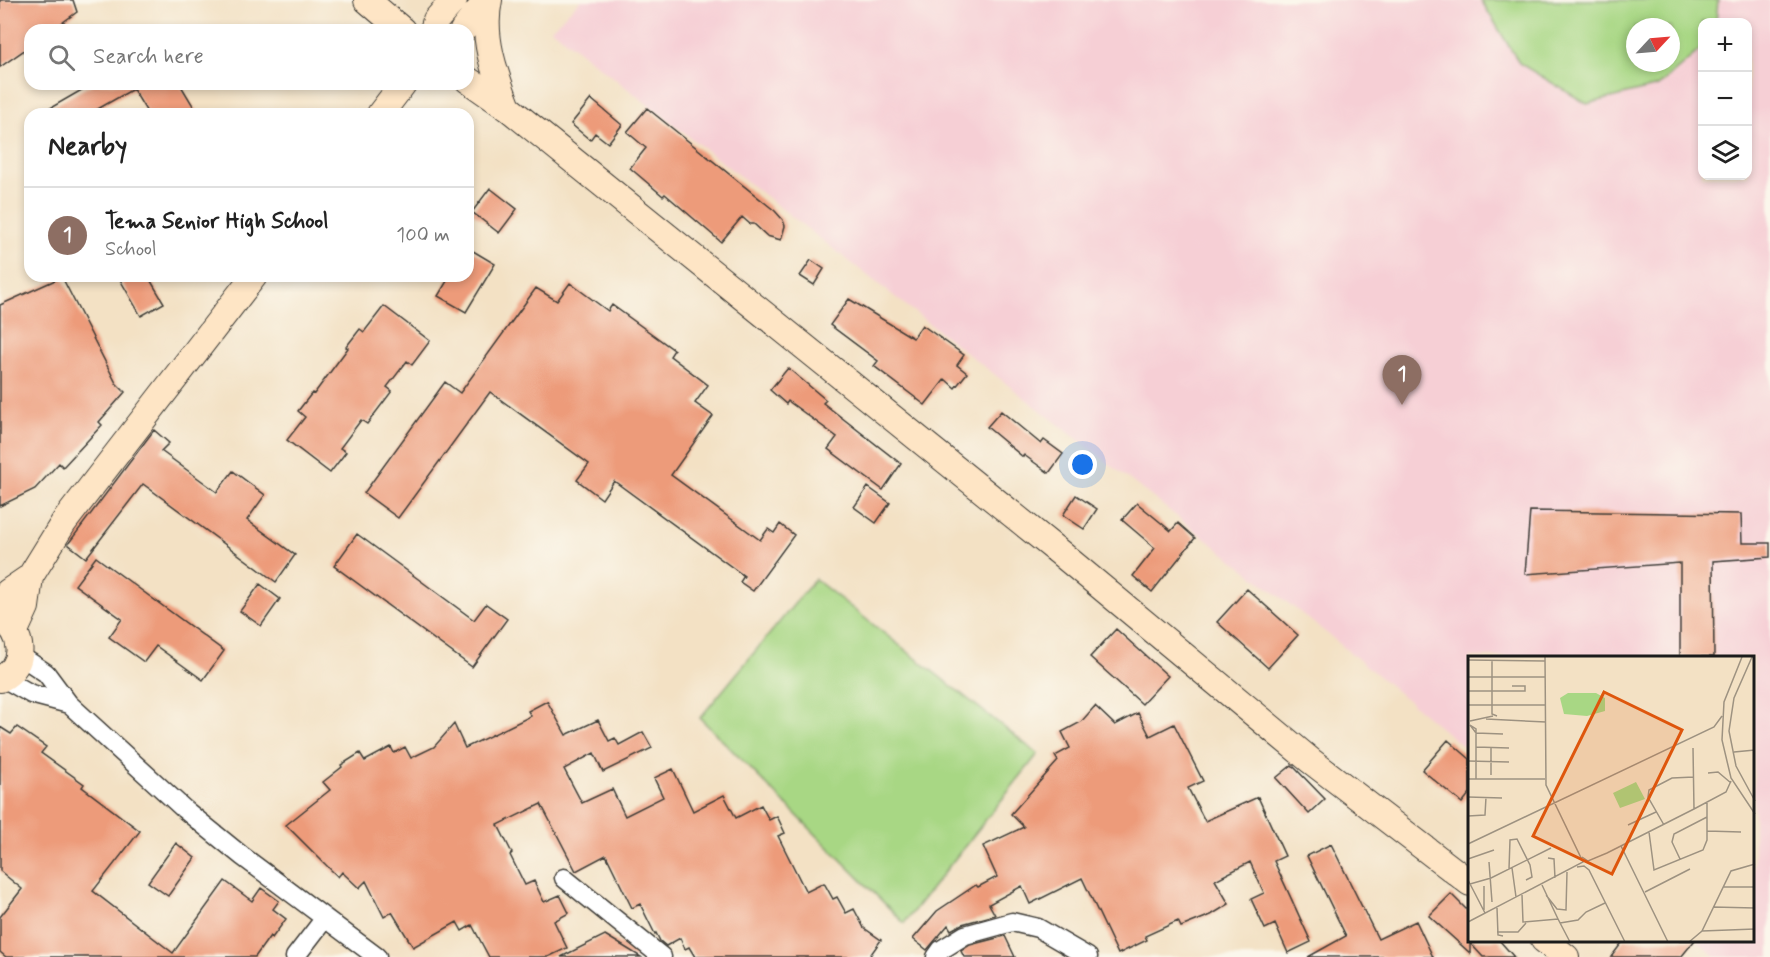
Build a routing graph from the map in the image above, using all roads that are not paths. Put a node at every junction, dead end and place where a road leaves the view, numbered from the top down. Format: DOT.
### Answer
graph roads {
  1 [pos="367,0"];
  2 [pos="453,0"];
  3 [pos="488,0"];
  4 [pos="395,24"];
  5 [pos="435,24"];
  6 [pos="468,24"];
  7 [pos="474,84"];
  8 [pos="398,90"];
  9 [pos="385,108"];
  10 [pos="508,108"];
  11 [pos="249,282"];
  12 [pos="30,577"];
  13 [pos="0,602"];
  14 [pos="11,634"];
  15 [pos="2,679"];
  16 [pos="69,704"];
  17 [pos="564,878"];
  18 [pos="1468,881"];
  19 [pos="325,918"];
  20 [pos="1547,942"];
  21 [pos="295,957"];
  22 [pos="377,957"];
  23 [pos="662,957"];
  24 [pos="936,957"];
  25 [pos="1088,957"];
  26 [pos="1566,957"];
  1 -- 4 [label="main road"];
  2 -- 5 [label="main road"];
  3 -- 6 [label="main road"];
  3 -- 10 [label="main road"];
  7 -- 10 [label="main road"];
  8 -- 9 [label="main road"];
  10 -- 18 [label="main road"];
  11 -- 12 [label="main road"];
  12 -- 13 [label="main road"];
  12 -- 14 [label="main road"];
  14 -- 15 [label="main road"];
  14 -- 16 [label="street"];
  15 -- 16 [label="street"];
  16 -- 19 [label="street"];
  17 -- 23 [label="street"];
  19 -- 21 [label="street"];
  19 -- 22 [label="street"];
  20 -- 26 [label="main road"];
  24 -- 25 [label="street"];
}
